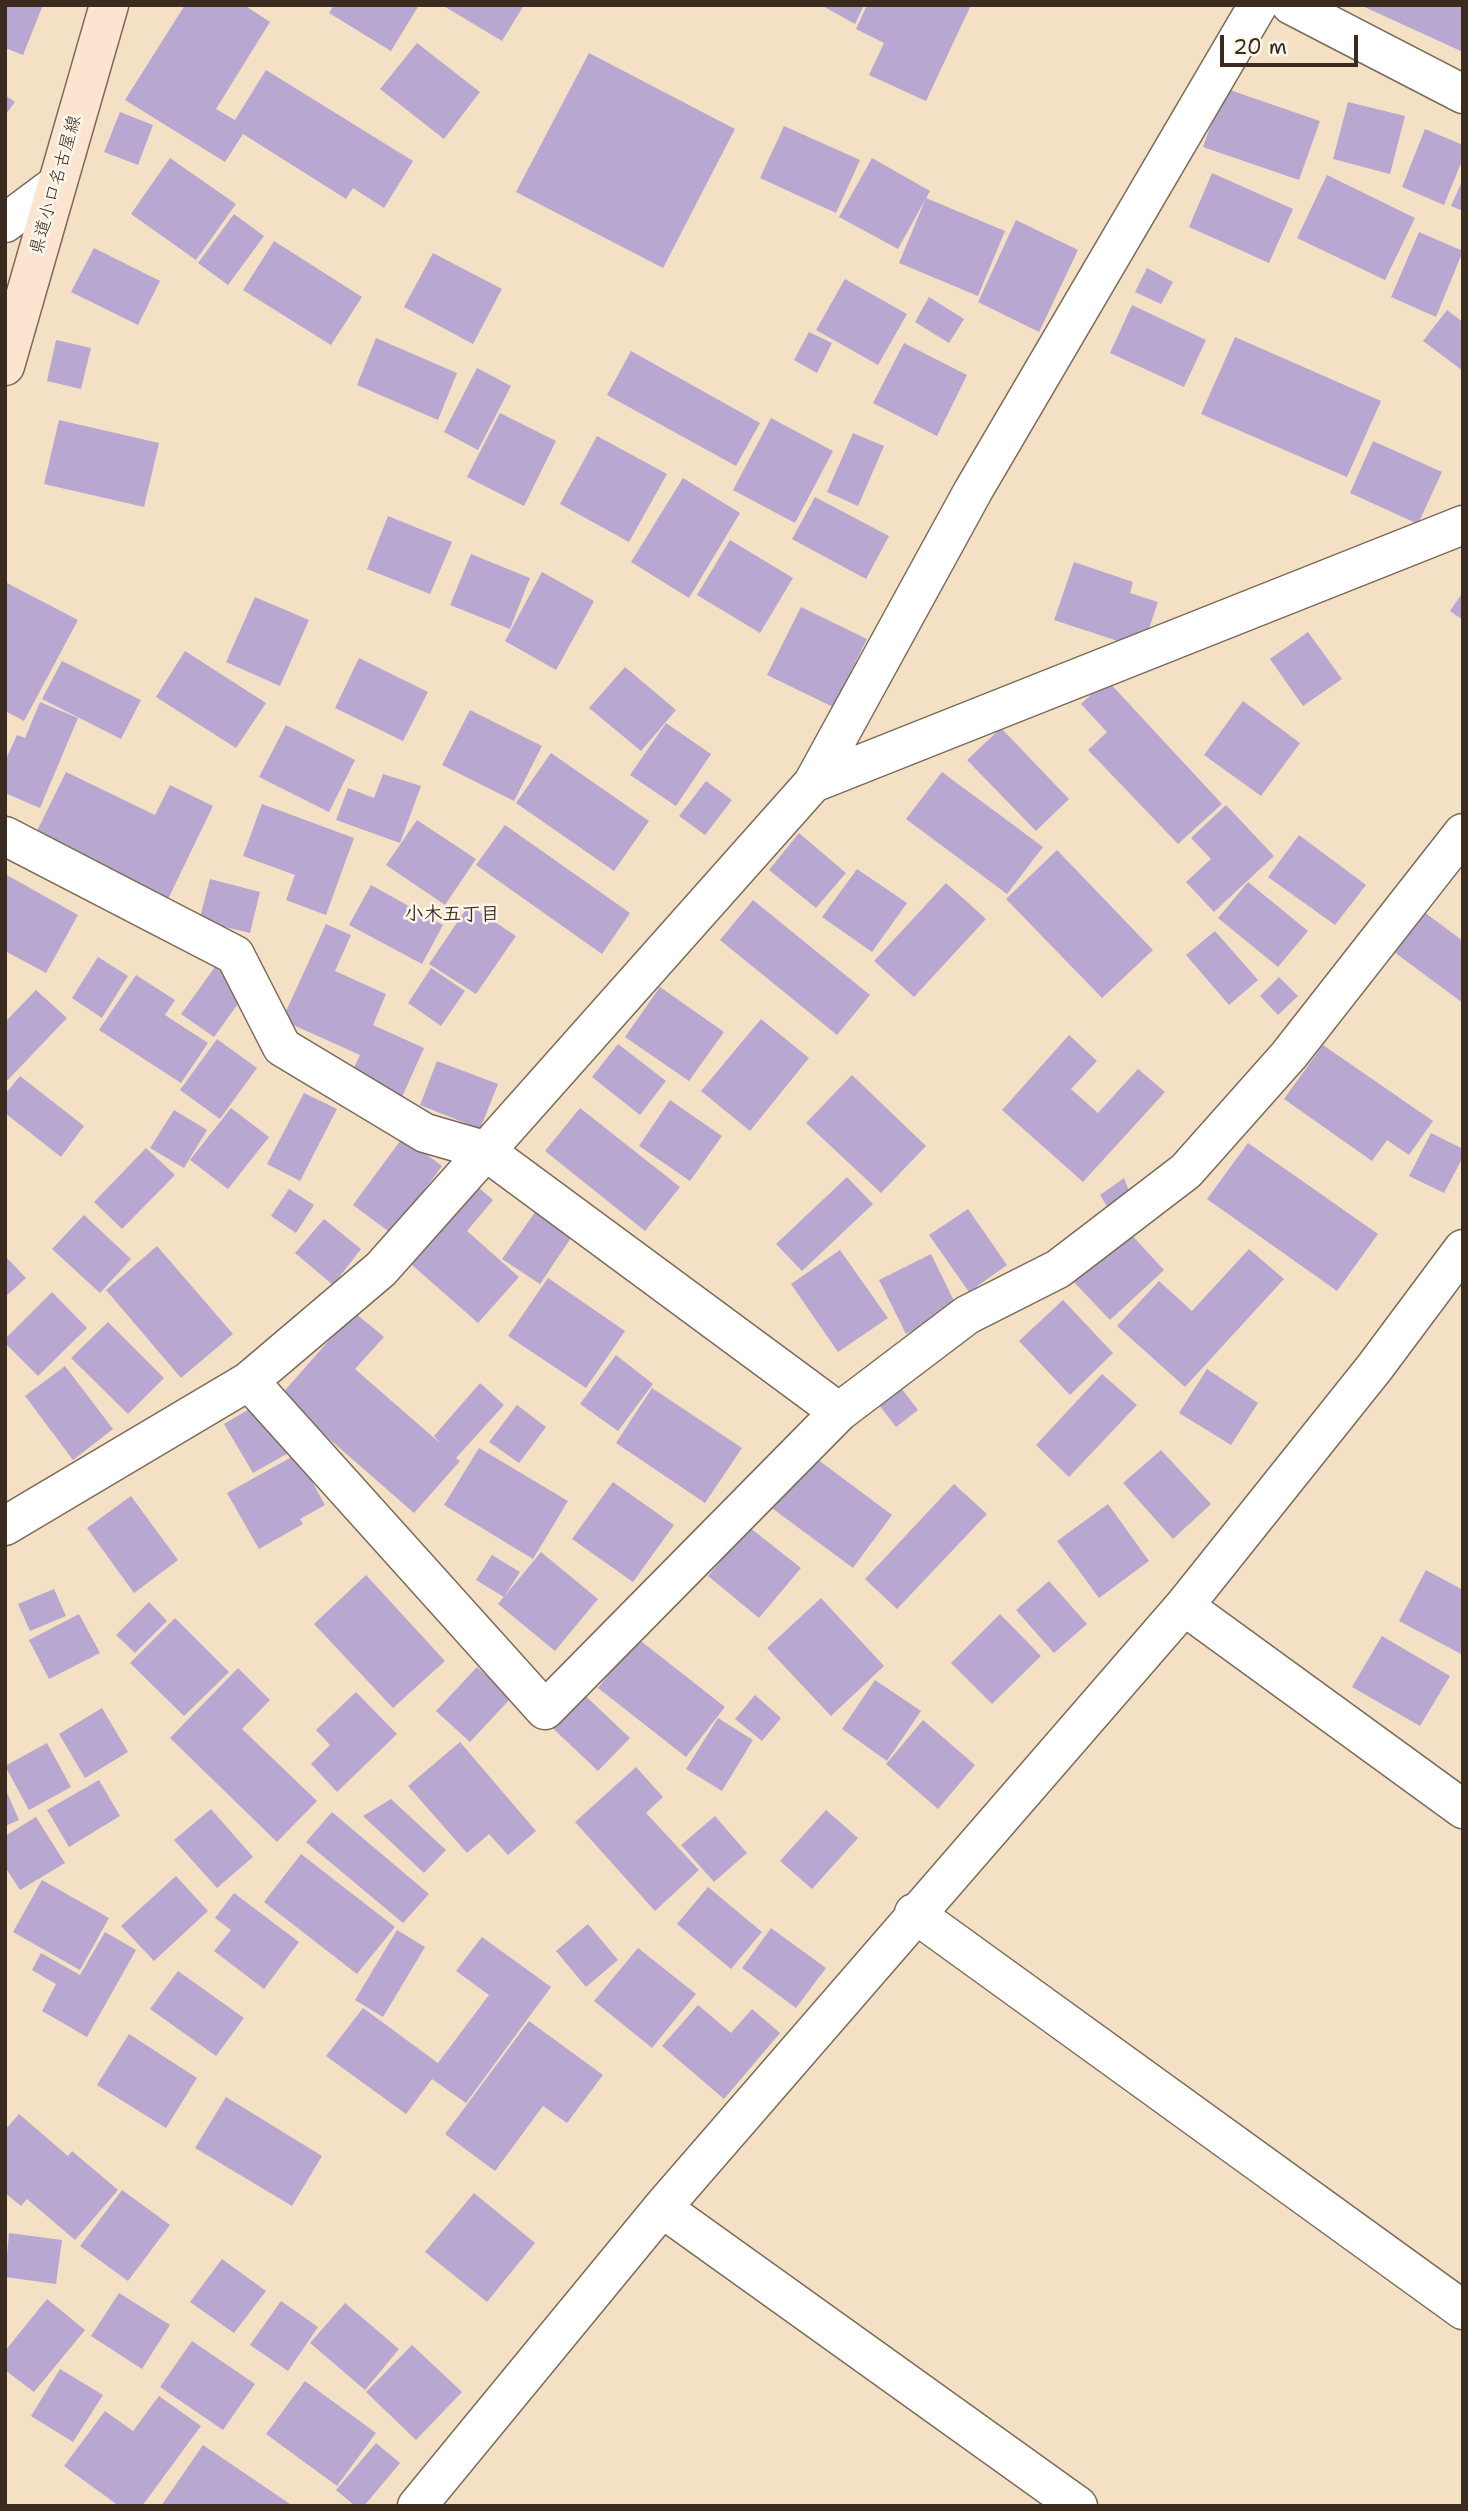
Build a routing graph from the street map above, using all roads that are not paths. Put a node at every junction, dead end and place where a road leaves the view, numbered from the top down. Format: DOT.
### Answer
graph roads {
  1 [pos="109,5"];
  2 [pos="1258,5"];
  3 [pos="1291,5"];
  4 [pos="1463,94"];
  5 [pos="56,185"];
  6 [pos="5,223"];
  7 [pos="5,366"];
  8 [pos="1463,525"];
  9 [pos="813,783"];
  10 [pos="1463,833"];
  11 [pos="5,836"];
  12 [pos="484,1150"];
  13 [pos="1463,1249"];
  14 [pos="249,1381"];
  15 [pos="839,1412"];
  16 [pos="5,1526"];
  17 [pos="1184,1606"];
  18 [pos="1463,1809"];
  19 [pos="914,1913"];
  20 [pos="662,2208"];
  21 [pos="1463,2309"];
  22 [pos="424,2504"];
  23 [pos="1079,2506"];
  1 -- 5 [label="main road, 県道小口名古屋線"];
  2 -- 9 [label="street"];
  3 -- 4 [label="street"];
  5 -- 6 [label="street"];
  5 -- 7 [label="main road, 県道小口名古屋線"];
  8 -- 9 [label="street"];
  9 -- 12 [label="street"];
  10 -- 15 [label="street"];
  11 -- 12 [label="street"];
  12 -- 14 [label="street"];
  12 -- 15 [label="street"];
  13 -- 17 [label="street"];
  14 -- 15 [label="street"];
  14 -- 16 [label="street"];
  17 -- 18 [label="street"];
  17 -- 19 [label="street"];
  19 -- 20 [label="street"];
  19 -- 21 [label="street"];
  20 -- 22 [label="street"];
  20 -- 23 [label="street"];
}
